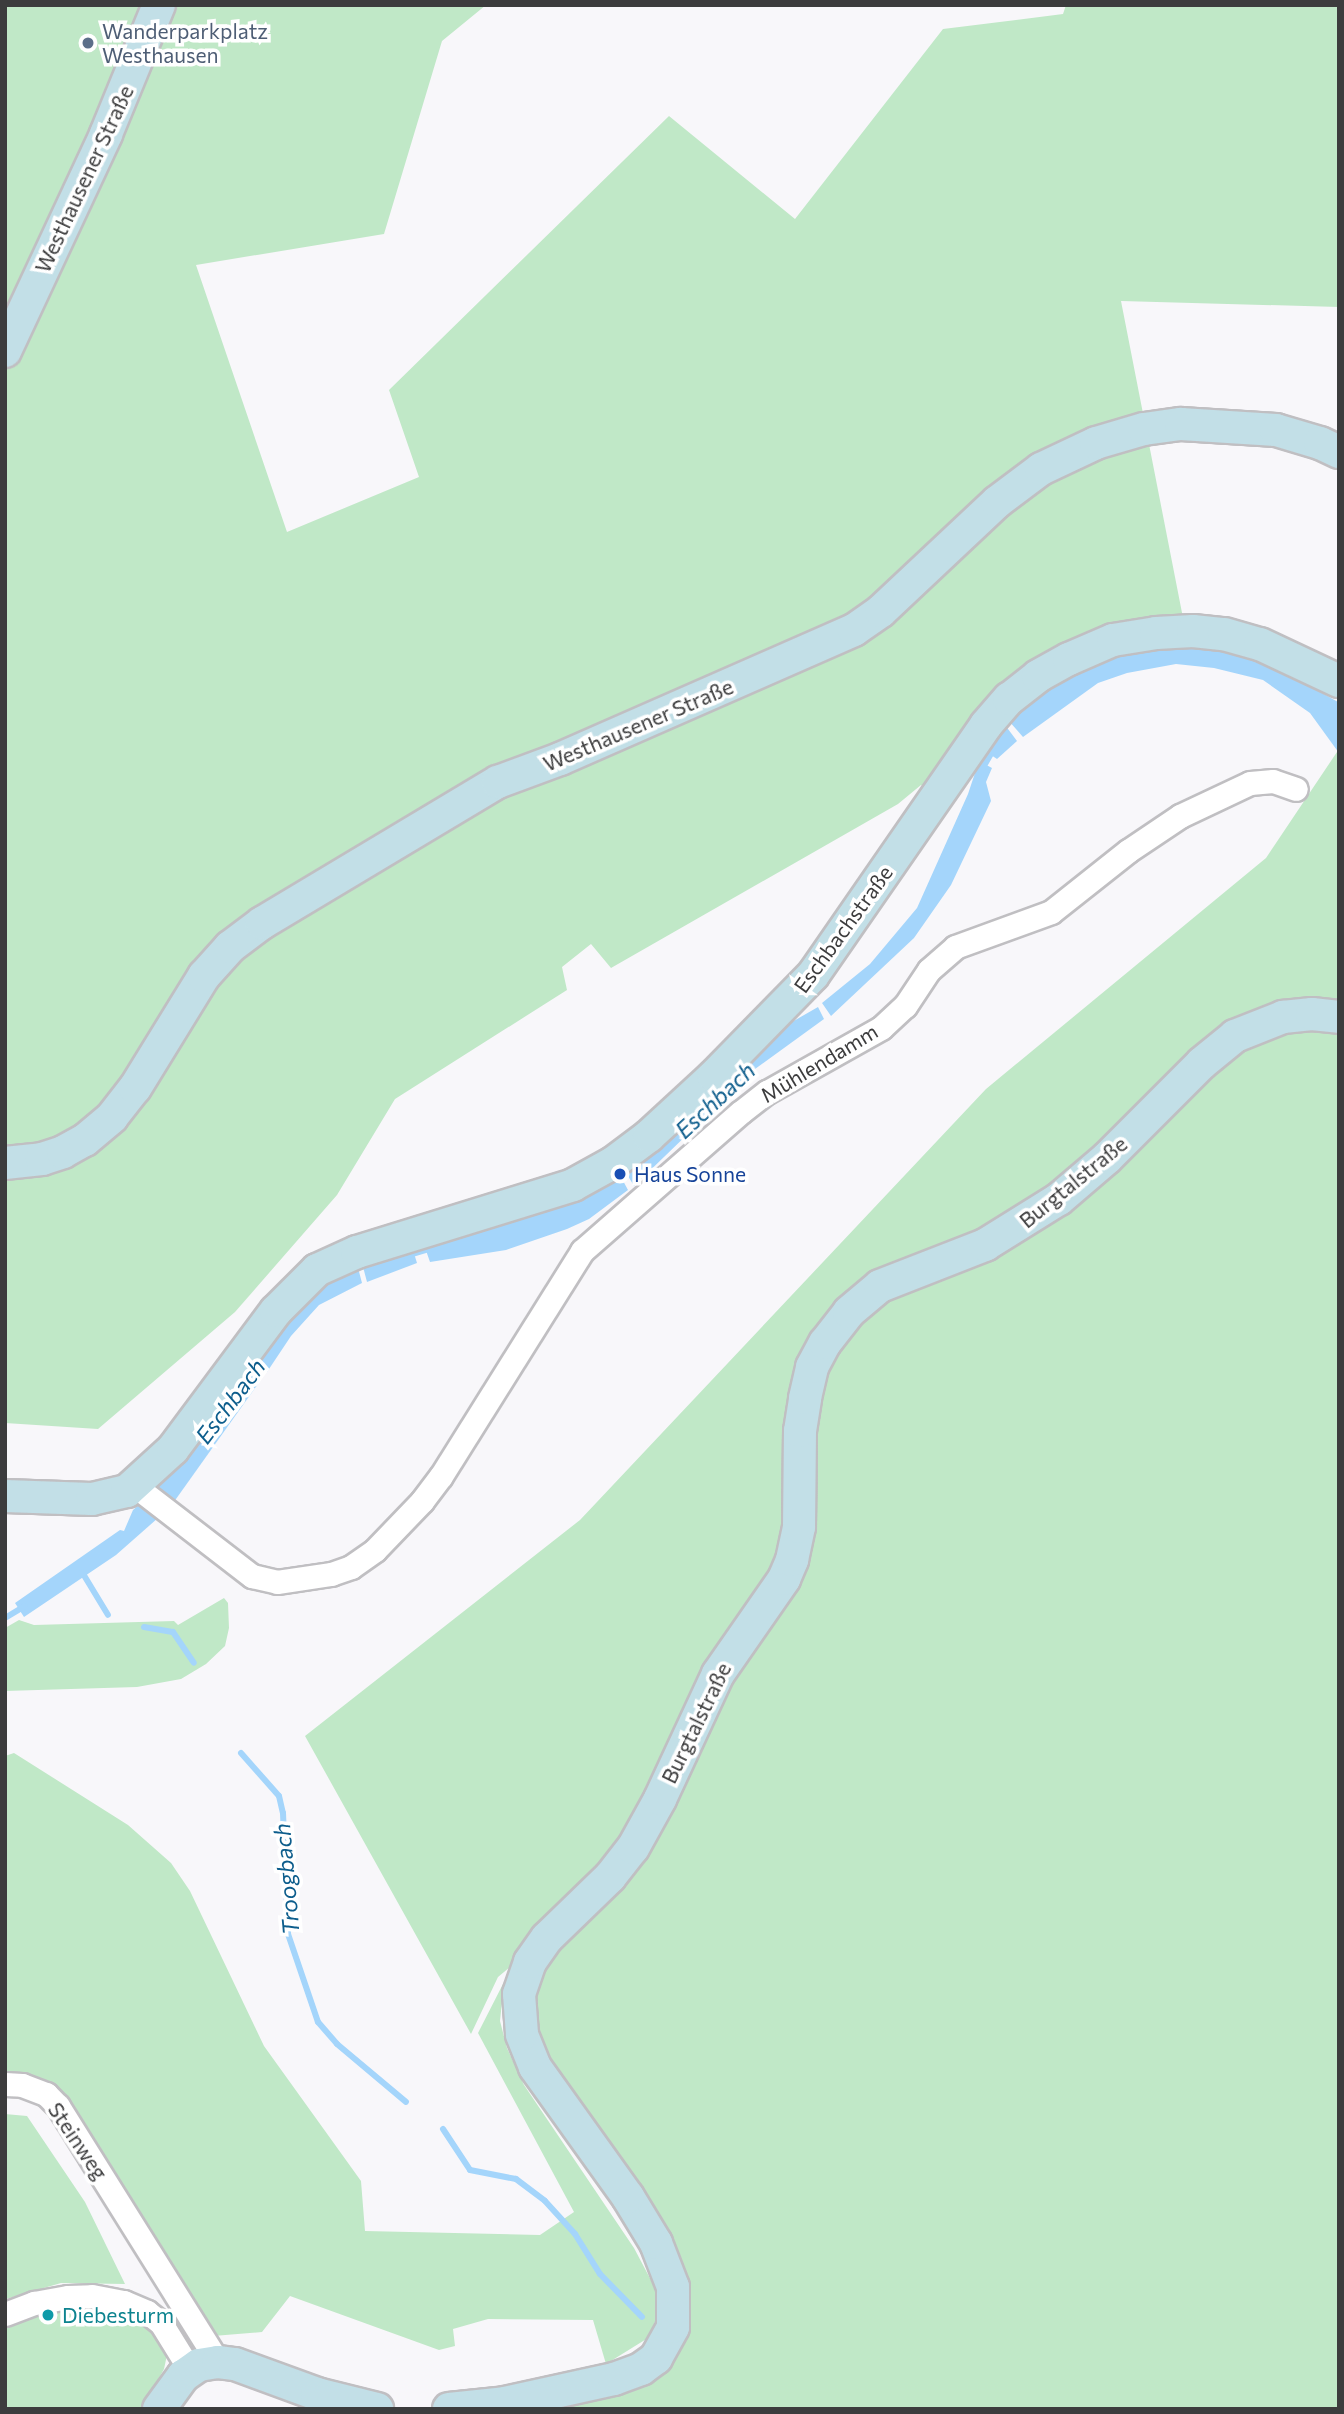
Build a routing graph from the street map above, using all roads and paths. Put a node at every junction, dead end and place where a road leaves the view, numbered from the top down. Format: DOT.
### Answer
graph roads {
  1 [pos="159,5"];
  2 [pos="5,351"];
  3 [pos="1339,452"];
  4 [pos="1339,681"];
  5 [pos="1296,789"];
  6 [pos="1339,1017"];
  7 [pos="5,1163"];
  8 [pos="5,1496"];
  9 [pos="148,1497"];
  10 [pos="5,2084"];
  11 [pos="5,2314"];
  12 [pos="204,2366"];
  13 [pos="159,2409"];
  14 [pos="377,2409"];
  15 [pos="449,2409"];
  1 -- 2 [label="main road, Westhausener Straße"];
  3 -- 7 [label="main road, Westhausener Straße"];
  4 -- 9 [label="main road, Eschbachstraße"];
  5 -- 9 [label="street, Mühlendamm"];
  6 -- 15 [label="main road, Burgtalstraße"];
  8 -- 9 [label="main road, Eschbachstraße"];
  10 -- 12 [label="street, Steinweg"];
  11 -- 12 [label="street"];
  12 -- 13 [label="main road"];
  12 -- 14 [label="main road"];
}
